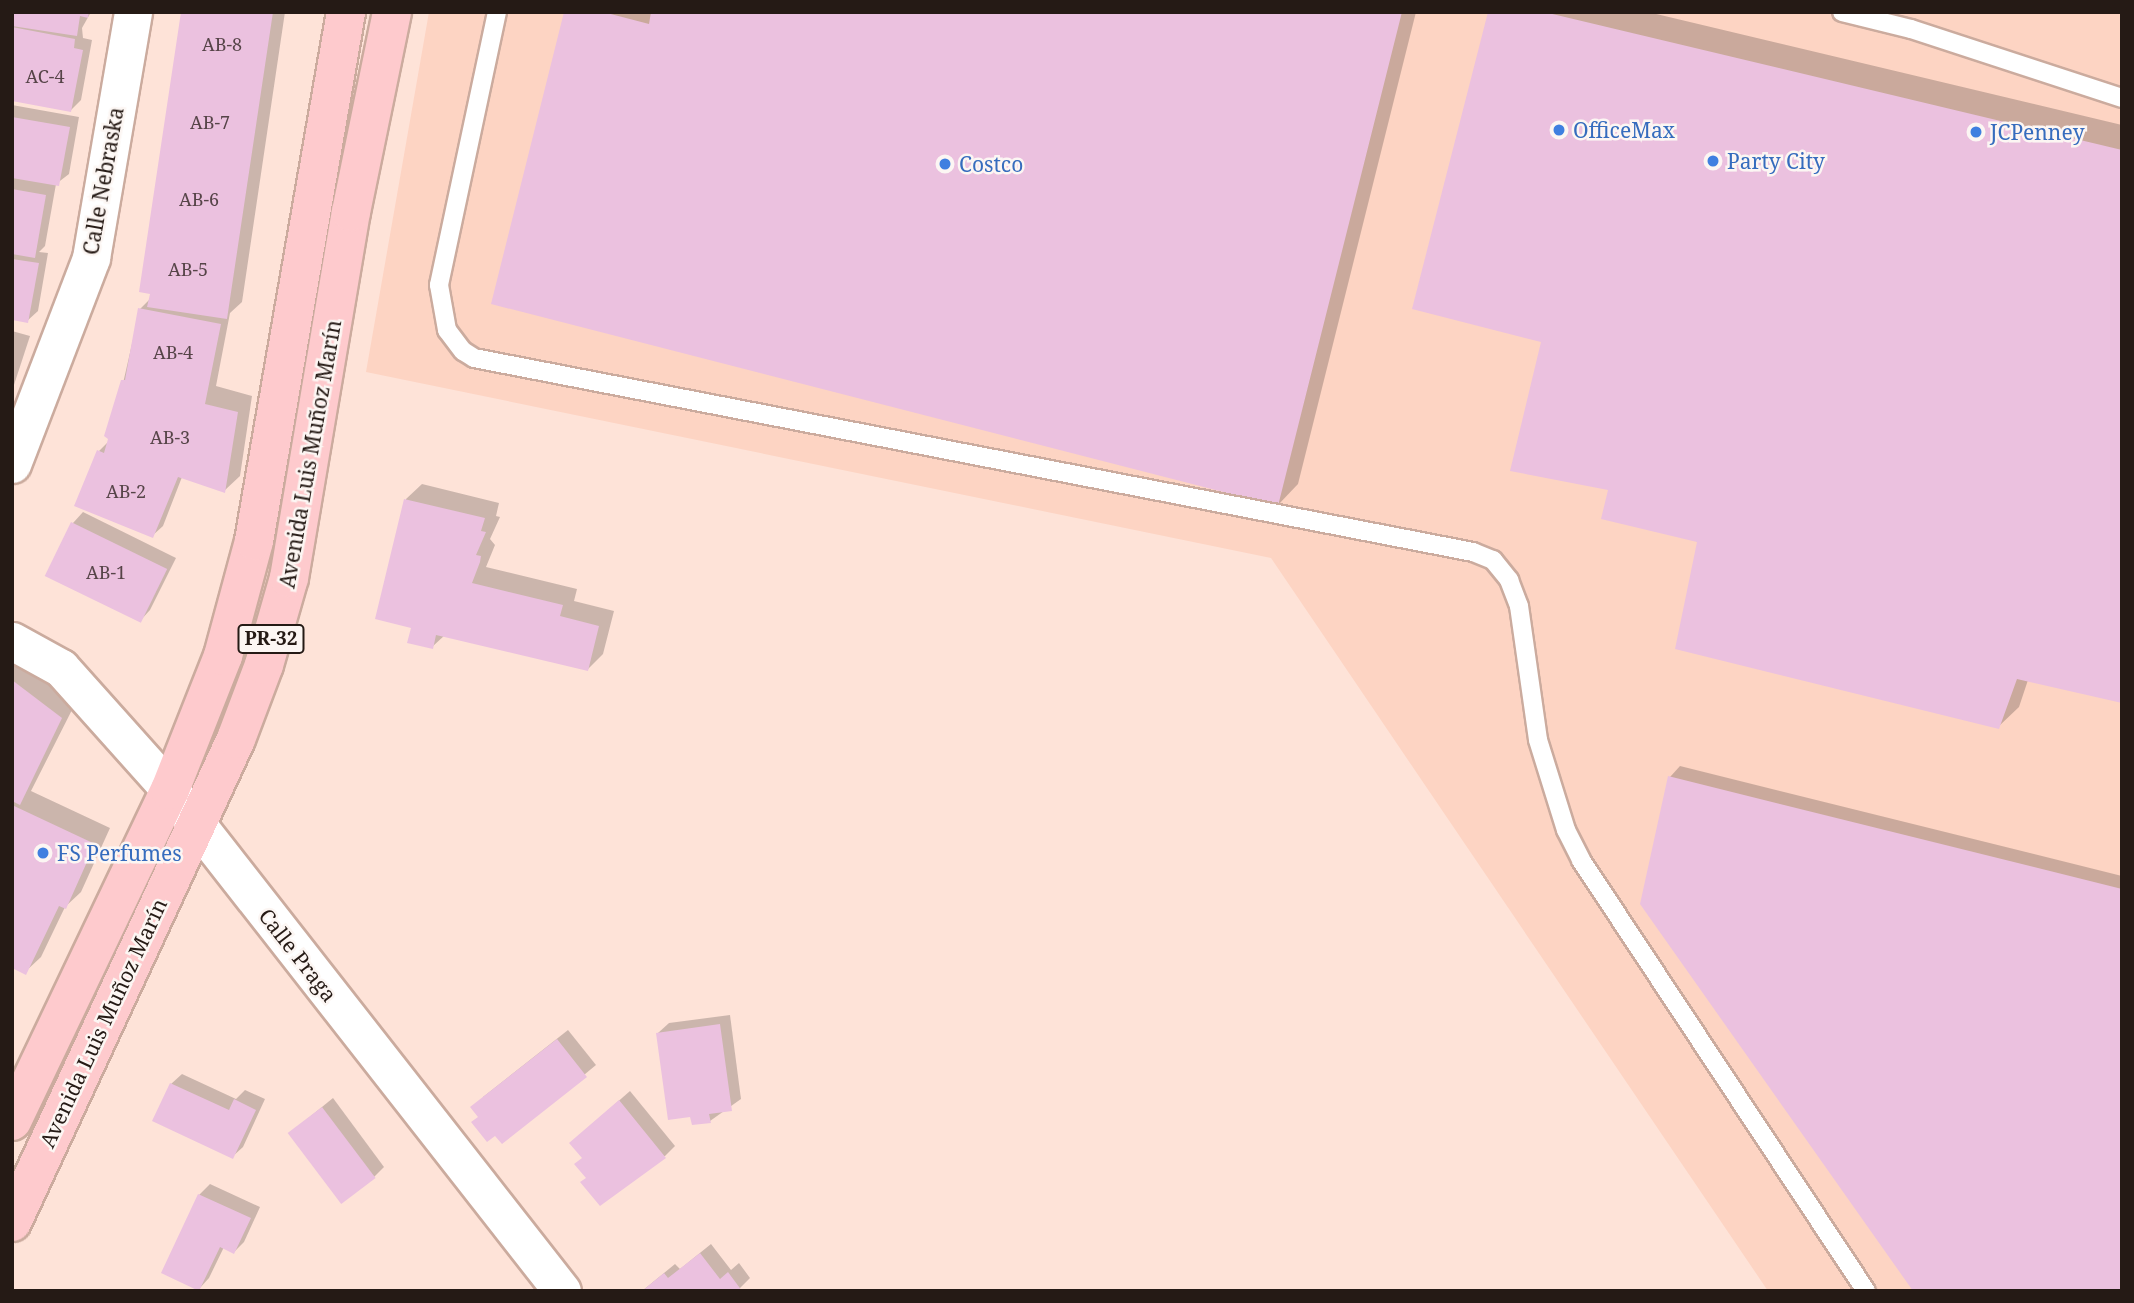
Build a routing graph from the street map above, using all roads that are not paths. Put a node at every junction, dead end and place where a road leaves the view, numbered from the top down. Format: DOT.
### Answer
graph roads {
  1 [pos="132,12"];
  2 [pos="346,12"];
  3 [pos="392,12"];
  4 [pos="497,12"];
  5 [pos="1842,12"];
  6 [pos="2122,98"];
  7 [pos="12,464"];
  8 [pos="12,642"];
  9 [pos="170,790"];
  10 [pos="194,822"];
  11 [pos="12,1121"];
  12 [pos="12,1222"];
  13 [pos="562,1291"];
  14 [pos="1866,1291"];
  1 -- 7 [label="street, Calle Nebraska"];
  2 -- 9 [label="main road, Avenida Luis Muñoz Marín / PR-32"];
  3 -- 10 [label="main road, Avenida Luis Muñoz Marín / PR-32"];
  4 -- 14 [label="lane"];
  5 -- 6 [label="lane"];
  8 -- 9 [label="street, Calle Praga"];
  9 -- 10 [label="street, Calle Praga"];
  9 -- 11 [label="main road, Avenida Luis Muñoz Marín / PR-32"];
  10 -- 12 [label="main road, Avenida Luis Muñoz Marín / PR-32"];
  10 -- 13 [label="street, Calle Praga"];
}
